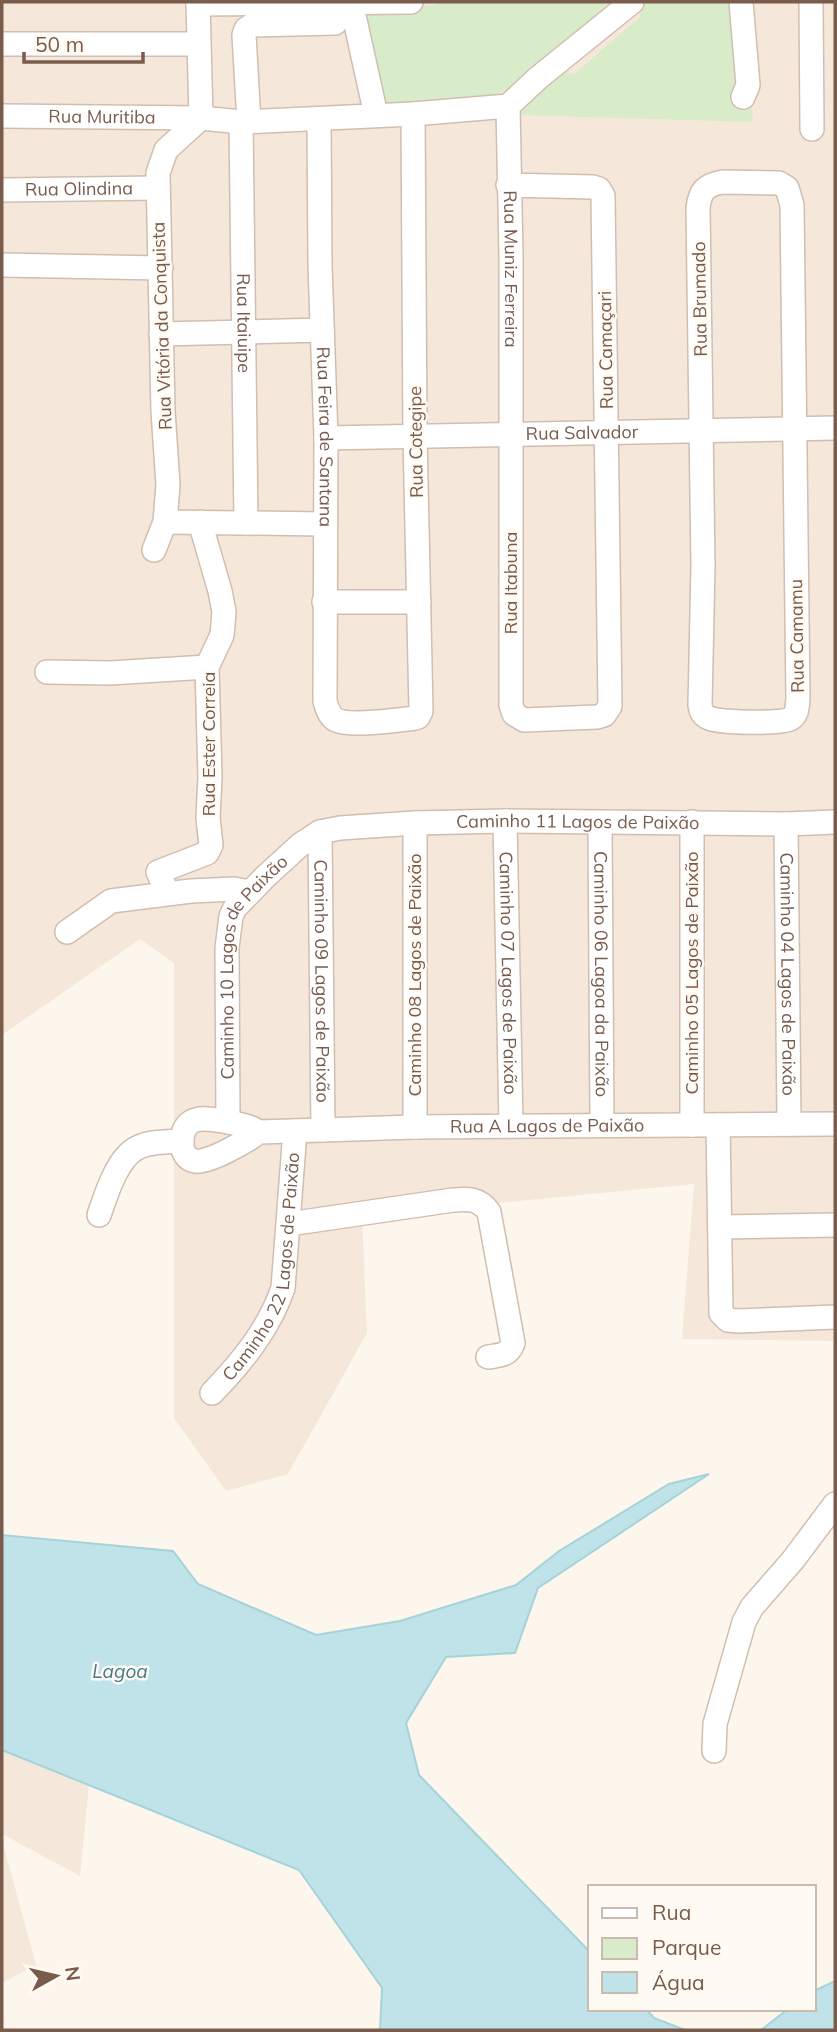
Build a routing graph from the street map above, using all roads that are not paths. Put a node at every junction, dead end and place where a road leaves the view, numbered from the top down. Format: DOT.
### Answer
graph roads {
  1 [pos="351,2"];
  2 [pos="411,2"];
  3 [pos="632,2"];
  4 [pos="741,2"];
  5 [pos="811,2"];
  6 [pos="198,3"];
  7 [pos="335,23"];
  8 [pos="2,44"];
  9 [pos="198,44"];
  10 [pos="743,97"];
  11 [pos="508,106"];
  12 [pos="413,114"];
  13 [pos="376,115"];
  14 [pos="2,116"];
  15 [pos="201,118"];
  16 [pos="319,119"];
  17 [pos="245,122"];
  18 [pos="812,129"];
  19 [pos="508,185"];
  20 [pos="158,188"];
  21 [pos="2,190"];
  22 [pos="2,265"];
  23 [pos="161,268"];
  24 [pos="322,330"];
  25 [pos="245,332"];
  26 [pos="161,334"];
  27 [pos="835,428"];
  28 [pos="794,430"];
  29 [pos="702,432"];
  30 [pos="511,433"];
  31 [pos="607,433"];
  32 [pos="415,436"];
  33 [pos="326,438"];
  34 [pos="165,522"];
  35 [pos="200,522"];
  36 [pos="246,523"];
  37 [pos="325,524"];
  38 [pos="154,550"];
  39 [pos="419,601"];
  40 [pos="324,602"];
  41 [pos="207,667"];
  42 [pos="47,672"];
  43 [pos="610,687"];
  44 [pos="367,722"];
  45 [pos="505,821"];
  46 [pos="692,822"];
  47 [pos="835,822"];
  48 [pos="415,823"];
  49 [pos="600,824"];
  50 [pos="786,824"];
  51 [pos="320,832"];
  52 [pos="167,892"];
  53 [pos="248,892"];
  54 [pos="67,932"];
  55 [pos="228,1122"];
  56 [pos="789,1124"];
  57 [pos="835,1124"];
  58 [pos="602,1125"];
  59 [pos="692,1125"];
  60 [pos="718,1125"];
  61 [pos="511,1126"];
  62 [pos="415,1127"];
  63 [pos="323,1130"];
  64 [pos="295,1131"];
  65 [pos="259,1132"];
  66 [pos="182,1141"];
  67 [pos="99,1215"];
  68 [pos="289,1224"];
  69 [pos="835,1225"];
  70 [pos="720,1227"];
  71 [pos="835,1317"];
  72 [pos="488,1357"];
  73 [pos="212,1393"];
  74 [pos="835,1504"];
  75 [pos="714,1751"];
  1 -- 2 [label="street"];
  1 -- 6 [label="street"];
  1 -- 13 [label="street"];
  3 -- 11 [label="street"];
  4 -- 10 [label="street"];
  5 -- 18 [label="street"];
  6 -- 9 [label="street"];
  7 -- 17 [label="street, Rua Itaiuipe"];
  8 -- 9 [label="street"];
  9 -- 15 [label="street"];
  11 -- 12 [label="street"];
  11 -- 19 [label="street, Rua Muniz Ferreira"];
  12 -- 13 [label="street"];
  12 -- 32 [label="street, Rua Cotegipe"];
  13 -- 16 [label="street"];
  14 -- 15 [label="street, Rua Muritiba"];
  15 -- 17 [label="street"];
  15 -- 20 [label="street, Rua Vitória da Conquista"];
  16 -- 17 [label="street"];
  16 -- 24 [label="street, Rua Feira de Santana"];
  17 -- 25 [label="street, Rua Itaiuipe"];
  19 -- 30 [label="street, Rua Muniz Ferreira"];
  19 -- 31 [label="street, Rua Camaçari"];
  20 -- 21 [label="street, Rua Olindina"];
  20 -- 23 [label="street, Rua Vitória da Conquista"];
  22 -- 23 [label="street"];
  23 -- 26 [label="street, Rua Vitória da Conquista"];
  24 -- 25 [label="street"];
  24 -- 33 [label="street, Rua Feira de Santana"];
  25 -- 26 [label="street"];
  25 -- 36 [label="street, Rua Itaiuipe"];
  26 -- 34 [label="street, Rua Vitória da Conquista"];
  27 -- 28 [label="street, Rua Salvador"];
  28 -- 29 [label="street, Rua Salvador"];
  28 -- 29 [label="street, Rua Brumado"];
  28 -- 29 [label="street, Rua Camamu"];
  29 -- 31 [label="street, Rua Salvador"];
  30 -- 31 [label="street, Rua Salvador"];
  30 -- 32 [label="street, Rua Salvador"];
  30 -- 43 [label="street, Rua Itabuna"];
  31 -- 43 [label="street, Rua Camaçari"];
  32 -- 33 [label="street, Rua Salvador"];
  32 -- 39 [label="street, Rua Cotegipe"];
  33 -- 37 [label="street, Rua Feira de Santana"];
  34 -- 35 [label="street"];
  34 -- 38 [label="street, Rua Vitória da Conquista"];
  35 -- 36 [label="street"];
  35 -- 41 [label="street, Rua Ester Correia"];
  36 -- 37 [label="street"];
  37 -- 40 [label="street, Rua Feira de Santana"];
  39 -- 40 [label="street"];
  39 -- 44 [label="street, Rua Cotegipe"];
  40 -- 44 [label="street, Rua Feira de Santana"];
  41 -- 42 [label="street"];
  41 -- 52 [label="street, Rua Ester Correia"];
  45 -- 48 [label="street, Caminho 11 Lagos de Paixão"];
  45 -- 49 [label="street, Caminho 11 Lagos de Paixão"];
  45 -- 61 [label="street, Caminho 07 Lagos de Paixão"];
  46 -- 49 [label="street, Caminho 11 Lagos de Paixão"];
  46 -- 50 [label="street, Caminho 11 Lagos de Paixão"];
  46 -- 59 [label="street, Caminho 05 Lagos de Paixão"];
  47 -- 50 [label="street, Caminho 11 Lagos de Paixão"];
  48 -- 51 [label="street, Caminho 11 Lagos de Paixão"];
  48 -- 62 [label="street, Caminho 08 Lagos de Paixão"];
  49 -- 58 [label="street, Caminho 06 Lagoa da Paixão"];
  50 -- 56 [label="street, Caminho 04 Lagos de Paixão"];
  51 -- 53 [label="street, Caminho 10 Lagos de Paixão"];
  51 -- 63 [label="street, Caminho 09 Lagos de Paixão"];
  52 -- 53 [label="street"];
  52 -- 54 [label="street"];
  53 -- 55 [label="street, Caminho 10 Lagos de Paixão"];
  55 -- 65 [label="street, Rua A Lagos de Paixão"];
  55 -- 66 [label="street, Rua A Lagos de Paixão"];
  56 -- 57 [label="street, Rua A Lagos de Paixão"];
  56 -- 60 [label="street, Rua A Lagos de Paixão"];
  58 -- 59 [label="street, Rua A Lagos de Paixão"];
  58 -- 61 [label="street, Rua A Lagos de Paixão"];
  59 -- 60 [label="street, Rua A Lagos de Paixão"];
  60 -- 70 [label="street"];
  61 -- 62 [label="street, Rua A Lagos de Paixão"];
  62 -- 63 [label="street, Rua A Lagos de Paixão"];
  63 -- 64 [label="street, Rua A Lagos de Paixão"];
  64 -- 65 [label="street, Rua A Lagos de Paixão"];
  64 -- 68 [label="street, Caminho 22 Lagos de Paixão"];
  65 -- 66 [label="street, Rua A Lagos de Paixão"];
  66 -- 67 [label="street"];
  68 -- 72 [label="street"];
  68 -- 73 [label="street, Caminho 22 Lagos de Paixão"];
  69 -- 70 [label="street"];
  70 -- 71 [label="street"];
  74 -- 75 [label="street"];
}
